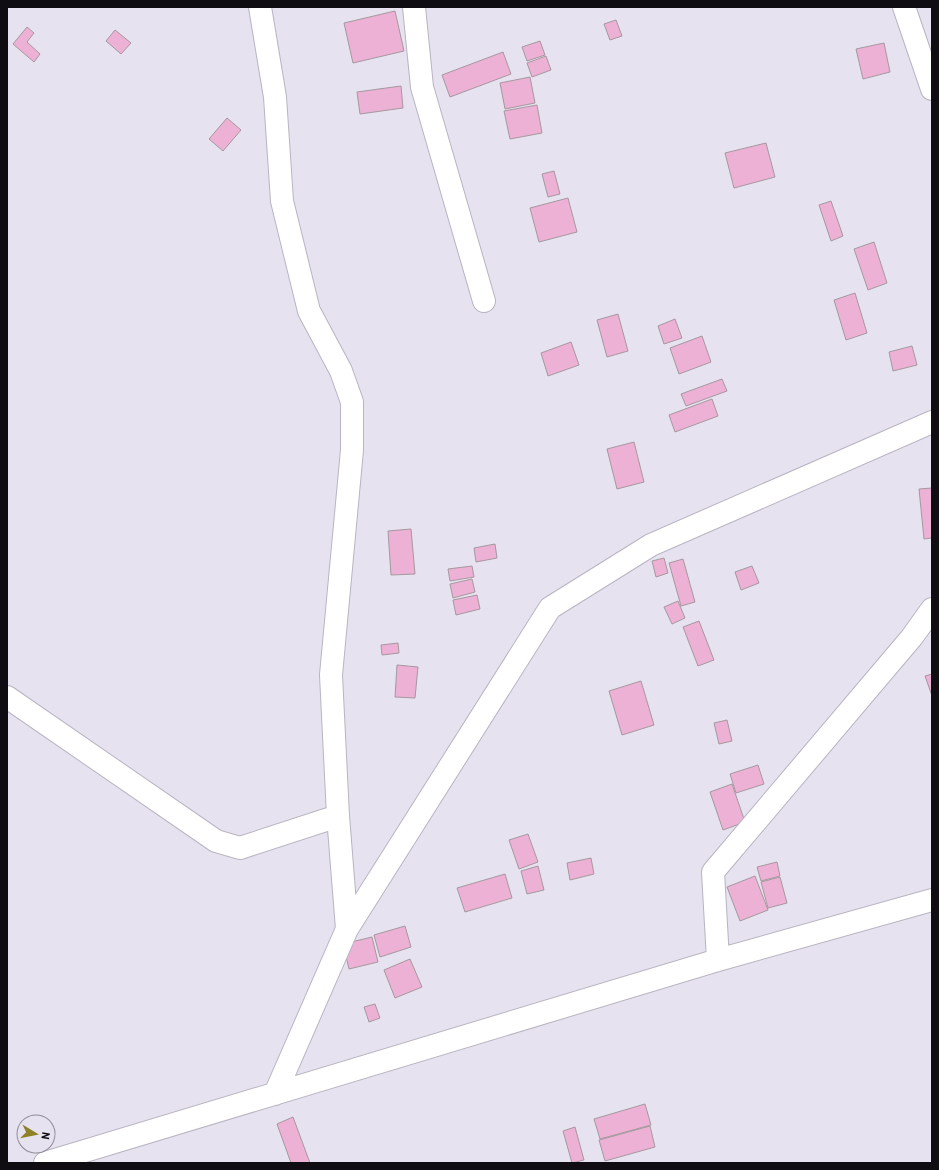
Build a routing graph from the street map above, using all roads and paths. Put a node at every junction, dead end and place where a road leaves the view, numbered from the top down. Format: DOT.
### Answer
graph roads {
  1 [pos="260,7"];
  2 [pos="414,7"];
  3 [pos="904,7"];
  4 [pos="932,89"];
  5 [pos="484,301"];
  6 [pos="932,422"];
  7 [pos="932,609"];
  8 [pos="7,697"];
  9 [pos="338,816"];
  10 [pos="932,900"];
  11 [pos="347,929"];
  12 [pos="718,960"];
  13 [pos="275,1094"];
  14 [pos="45,1163"];
  1 -- 9 [label="street"];
  2 -- 5 [label="street"];
  3 -- 4 [label="street"];
  6 -- 11 [label="street"];
  7 -- 12 [label="street"];
  8 -- 9 [label="street"];
  9 -- 11 [label="street"];
  10 -- 12 [label="street"];
  11 -- 13 [label="street"];
  12 -- 13 [label="street"];
  13 -- 14 [label="street"];
}
